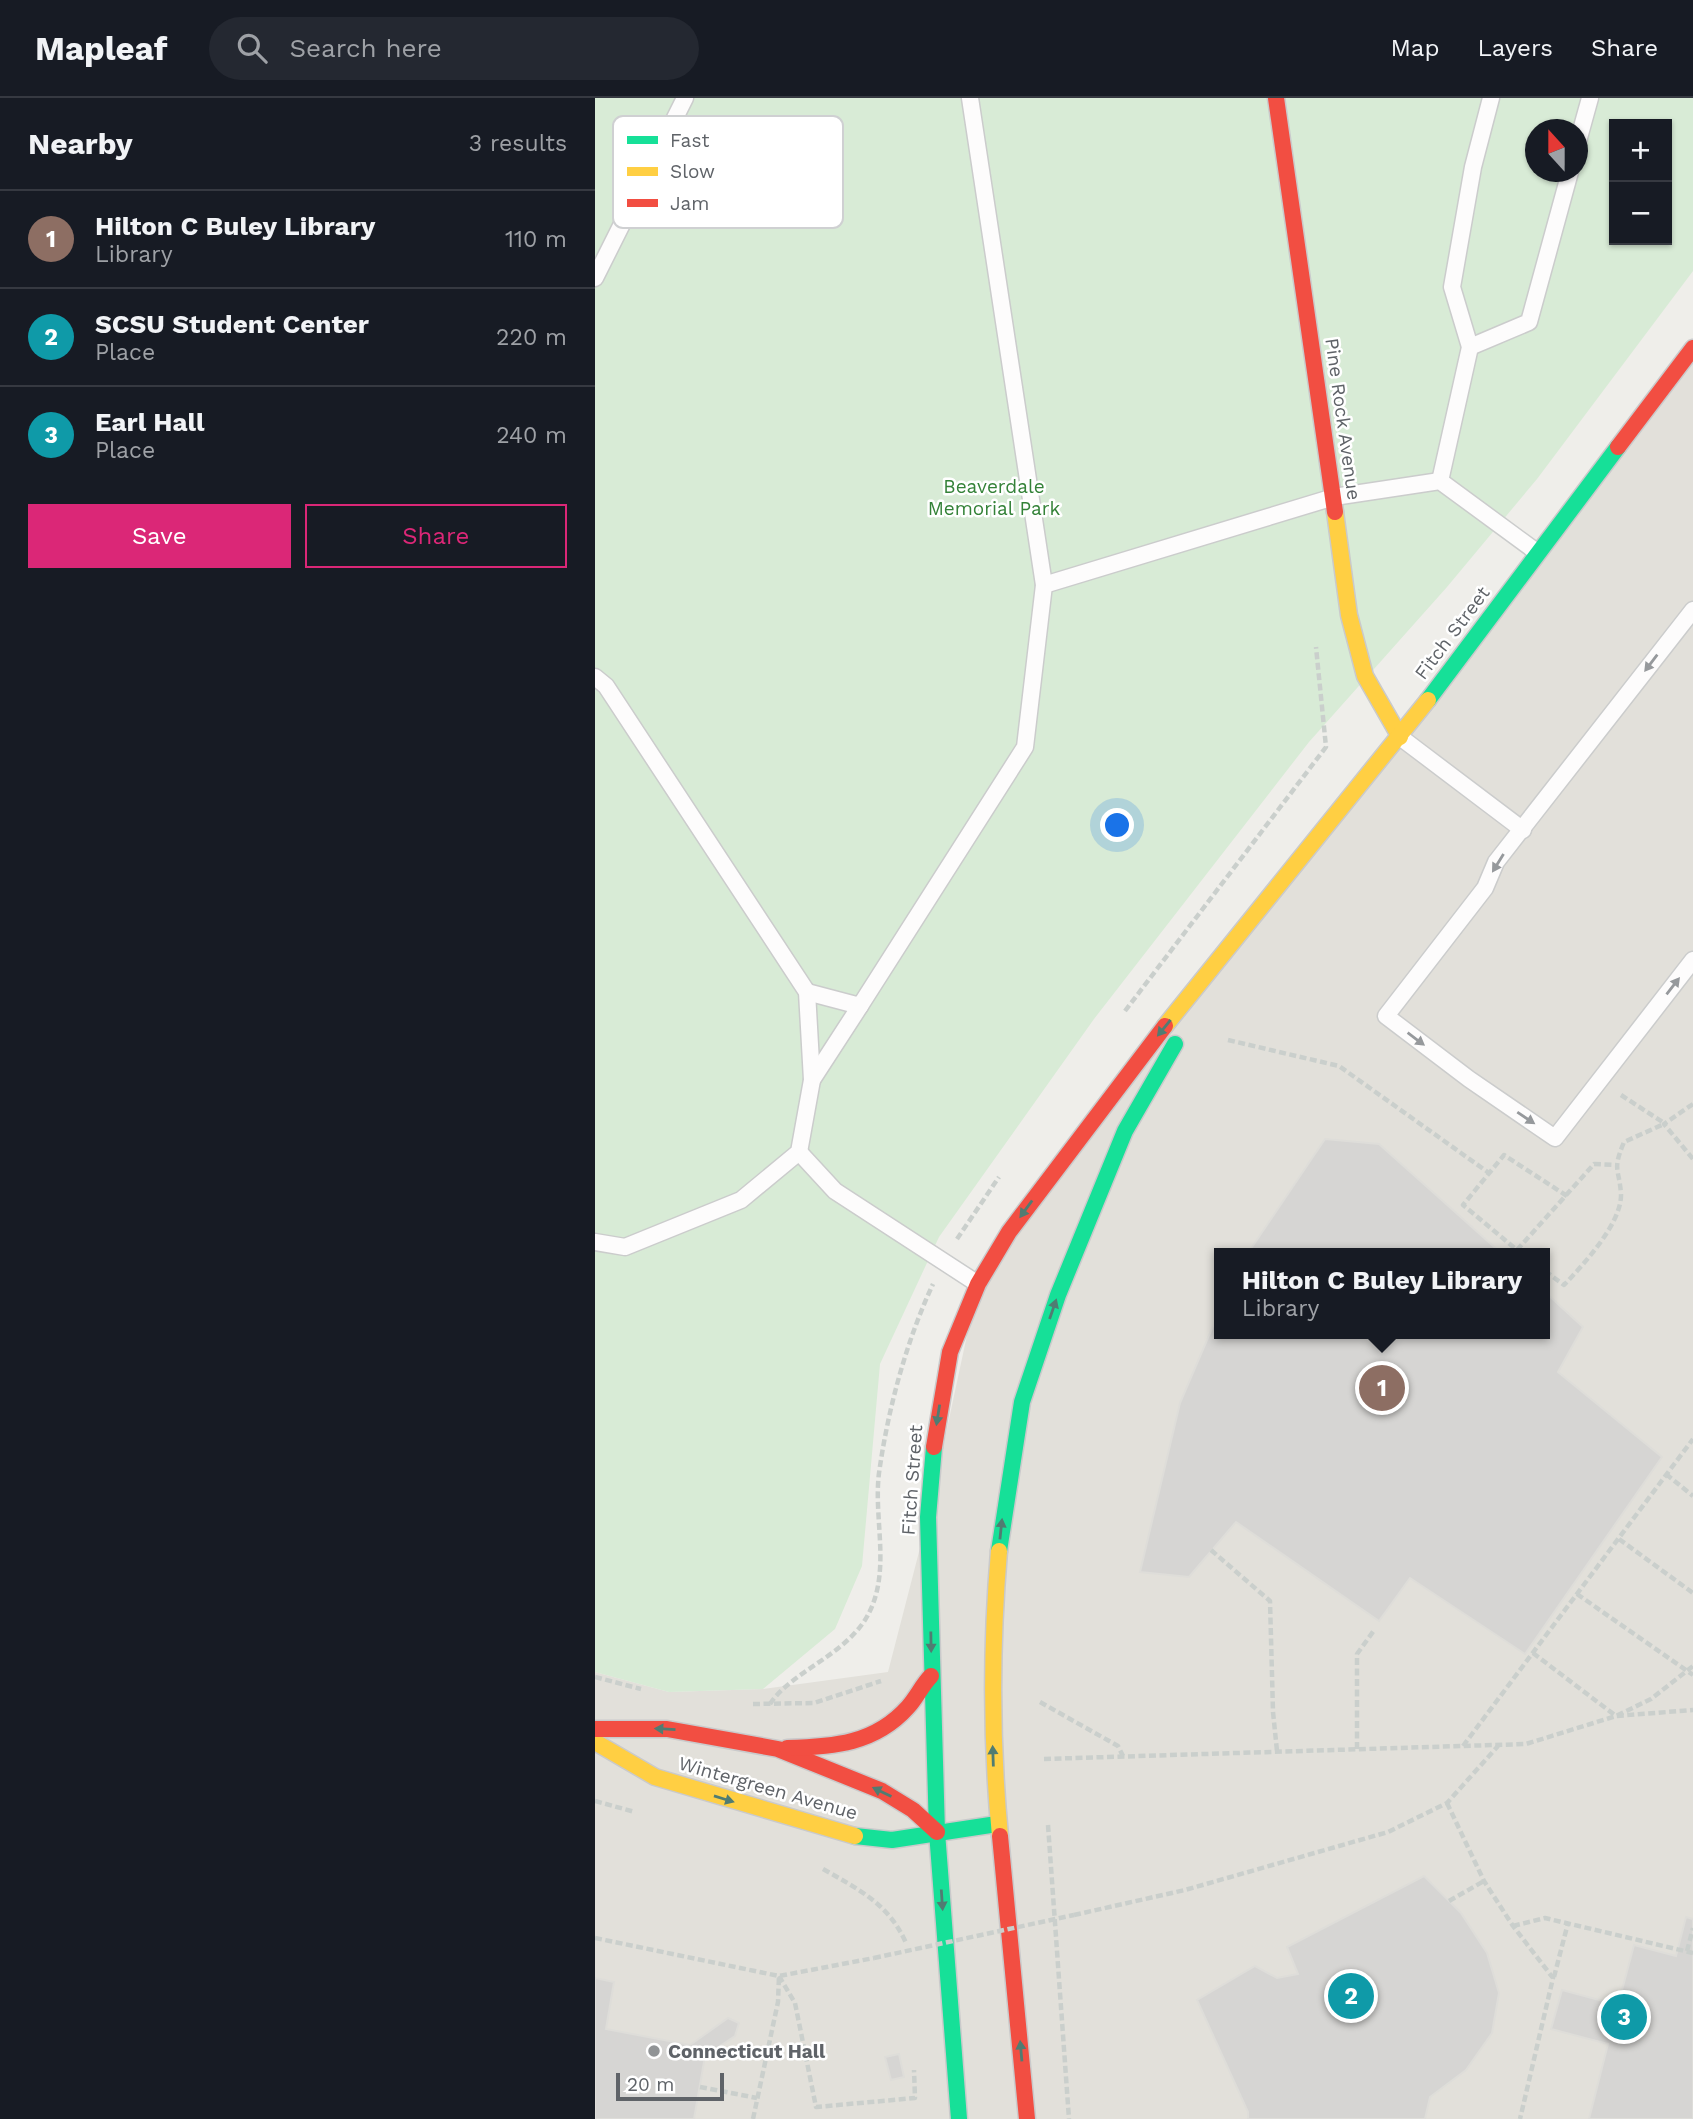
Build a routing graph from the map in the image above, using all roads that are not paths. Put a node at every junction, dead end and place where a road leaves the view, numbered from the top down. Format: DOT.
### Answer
graph roads {
  1 [pos="685,98"];
  2 [pos="970,98"];
  3 [pos="1276,98"];
  4 [pos="1491,98"];
  5 [pos="1590,98"];
  6 [pos="676,116"];
  7 [pos="1584,119"];
  8 [pos="1567,182"];
  9 [pos="620,228"];
  10 [pos="595,278"];
  11 [pos="1470,347"];
  12 [pos="1693,348"];
  13 [pos="1440,481"];
  14 [pos="1334,497"];
  15 [pos="1538,553"];
  16 [pos="1044,585"];
  17 [pos="1693,610"];
  18 [pos="595,677"];
  19 [pos="1400,737"];
  20 [pos="1523,830"];
  21 [pos="1237,936"];
  22 [pos="1693,960"];
  23 [pos="807,992"];
  24 [pos="860,1006"];
  25 [pos="812,1080"];
  26 [pos="799,1152"];
  27 [pos="595,1242"];
  28 [pos="978,1284"];
  29 [pos="931,1676"];
  30 [pos="595,1729"];
  31 [pos="595,1742"];
  32 [pos="778,1749"];
  33 [pos="997,1825"];
  34 [pos="937,1832"];
  35 [pos="959,2119"];
  36 [pos="1027,2119"];
  1 -- 6 [label="lane"];
  2 -- 16 [label="lane"];
  3 -- 14 [label="main road, Pine Rock Avenue"];
  4 -- 11 [label="lane"];
  5 -- 7 [label="lane"];
  8 -- 11 [label="lane"];
  9 -- 10 [label="lane"];
  11 -- 13 [label="lane"];
  12 -- 15 [label="main road, Fitch Street"];
  13 -- 14 [label="lane"];
  13 -- 15 [label="lane"];
  14 -- 16 [label="lane"];
  14 -- 19 [label="main road, Pine Rock Avenue"];
  15 -- 19 [label="main road, Fitch Street"];
  16 -- 24 [label="lane"];
  17 -- 20 [label="lane, one-way"];
  18 -- 23 [label="lane"];
  19 -- 20 [label="lane"];
  19 -- 21 [label="main road, Fitch Street"];
  20 -- 22 [label="lane, one-way"];
  21 -- 28 [label="main road, Fitch Street, one-way"];
  33 -- 21 [label="main road, Fitch Street, one-way"];
  23 -- 24 [label="lane"];
  23 -- 25 [label="lane"];
  24 -- 25 [label="lane"];
  25 -- 26 [label="lane"];
  26 -- 27 [label="lane"];
  26 -- 28 [label="lane"];
  28 -- 29 [label="main road, Fitch Street, one-way"];
  29 -- 32 [label="main road"];
  29 -- 34 [label="main road, Fitch Street"];
  32 -- 30 [label="main road, Wintergreen Avenue, one-way"];
  31 -- 34 [label="main road, Wintergreen Avenue, one-way"];
  34 -- 32 [label="main road, Wintergreen Avenue, one-way"];
  33 -- 34 [label="main road, Wintergreen Avenue"];
  36 -- 33 [label="main road, Fitch Street, one-way"];
  34 -- 35 [label="main road, Fitch Street, one-way"];
}
